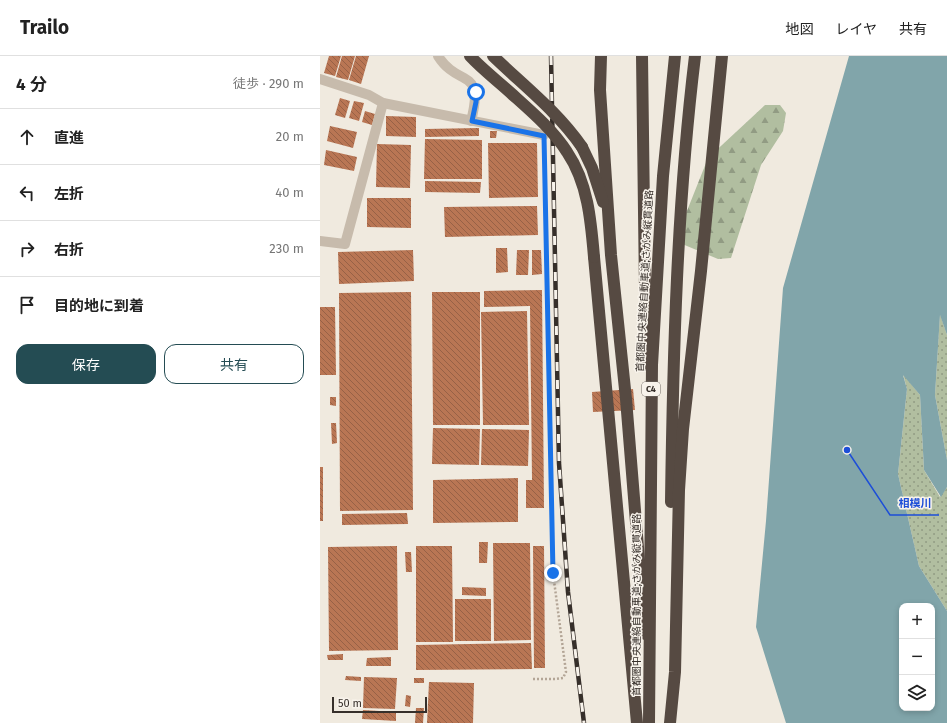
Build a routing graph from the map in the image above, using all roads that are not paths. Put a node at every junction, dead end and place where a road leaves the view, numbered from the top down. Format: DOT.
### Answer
graph roads {
  1 [pos="438,56"];
  2 [pos="470,56"];
  3 [pos="492,56"];
  4 [pos="601,56"];
  5 [pos="642,56"];
  6 [pos="675,56"];
  7 [pos="695,56"];
  8 [pos="722,56"];
  9 [pos="320,79"];
  10 [pos="383,103"];
  11 [pos="472,121"];
  12 [pos="544,136"];
  13 [pos="320,241"];
  14 [pos="611,255"];
  15 [pos="650,439"];
  16 [pos="637,723"];
  17 [pos="649,723"];
  18 [pos="653,723"];
  19 [pos="670,723"];
  1 -- 11 [label="street"];
  2 -- 16 [label="highway, bridge"];
  3 -- 14 [label="highway, bridge"];
  4 -- 14 [label="highway"];
  5 -- 15 [label="highway, bridge"];
  6 -- 15 [label="highway, 首都圏中央連絡自動車道;さがみ縦貫道路 / C4, bridge"];
  7 -- 19 [label="highway, C4"];
  8 -- 19 [label="highway"];
  9 -- 10 [label="street"];
  10 -- 11 [label="street"];
  10 -- 13 [label="street"];
  11 -- 12 [label="street"];
  14 -- 18 [label="highway, bridge"];
  15 -- 17 [label="highway, 首都圏中央連絡自動車道;さがみ縦貫道路 / C4, bridge"];
}
